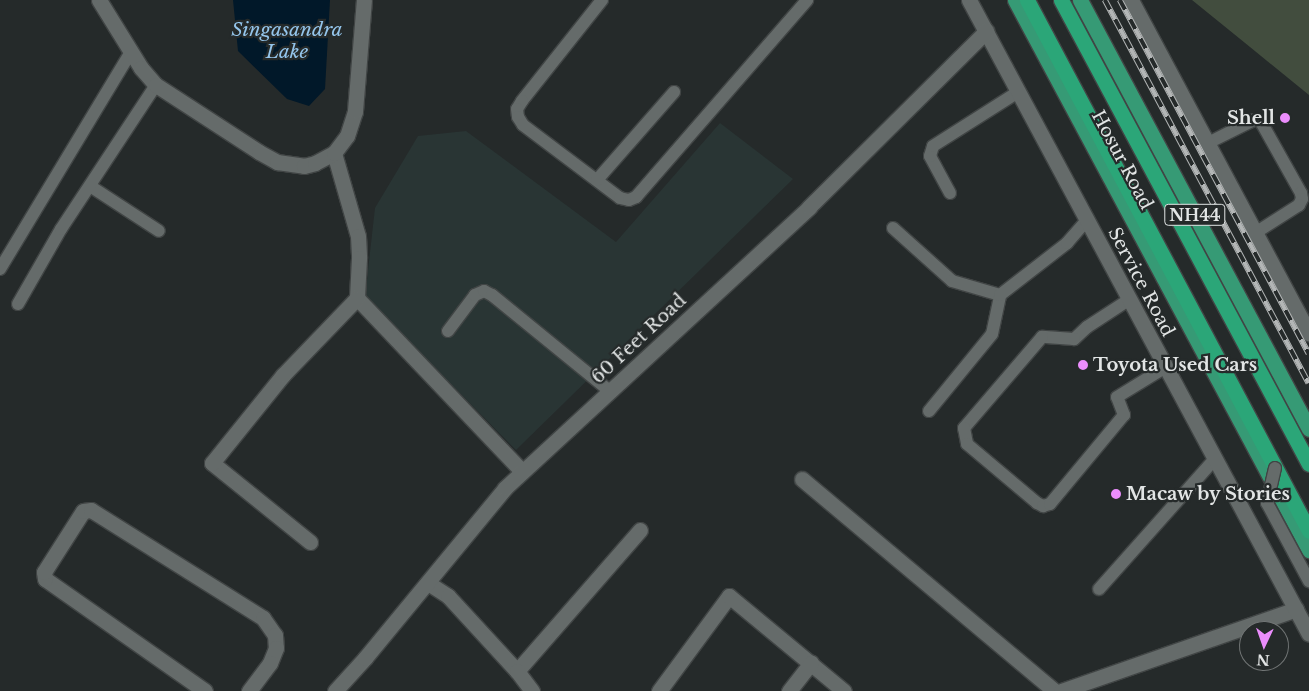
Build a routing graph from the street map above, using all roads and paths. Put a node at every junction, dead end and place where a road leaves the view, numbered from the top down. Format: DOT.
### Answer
graph roads {
  1 [pos="99,0"];
  2 [pos="364,0"];
  3 [pos="602,0"];
  4 [pos="807,0"];
  5 [pos="970,0"];
  6 [pos="1016,0"];
  7 [pos="1027,0"];
  8 [pos="1062,0"];
  9 [pos="1080,0"];
  10 [pos="1131,0"];
  11 [pos="986,31"];
  12 [pos="131,52"];
  13 [pos="156,85"];
  14 [pos="674,92"];
  15 [pos="1018,92"];
  16 [pos="1208,143"];
  17 [pos="334,153"];
  18 [pos="597,180"];
  19 [pos="90,186"];
  20 [pos="950,193"];
  21 [pos="1087,220"];
  22 [pos="893,228"];
  23 [pos="159,231"];
  24 [pos="1256,233"];
  25 [pos="0,269"];
  26 [pos="1000,295"];
  27 [pos="357,298"];
  28 [pos="1130,299"];
  29 [pos="18,304"];
  30 [pos="448,331"];
  31 [pos="1309,333"];
  32 [pos="1166,367"];
  33 [pos="611,392"];
  34 [pos="929,411"];
  35 [pos="1309,429"];
  36 [pos="1298,443"];
  37 [pos="1309,456"];
  38 [pos="1215,459"];
  39 [pos="1309,464"];
  40 [pos="1275,468"];
  41 [pos="522,471"];
  42 [pos="802,479"];
  43 [pos="640,530"];
  44 [pos="1309,530"];
  45 [pos="310,542"];
  46 [pos="1309,550"];
  47 [pos="1309,581"];
  48 [pos="428,583"];
  49 [pos="1098,589"];
  50 [pos="1296,609"];
  51 [pos="1309,634"];
  52 [pos="811,664"];
  53 [pos="516,672"];
  54 [pos="205,691"];
  55 [pos="249,691"];
  56 [pos="335,691"];
  57 [pos="532,691"];
  58 [pos="659,691"];
  59 [pos="790,691"];
  60 [pos="844,691"];
  61 [pos="1055,691"];
  62 [pos="1061,691"];
  1 -- 12 [label="street"];
  2 -- 17 [label="street"];
  3 -- 18 [label="lane"];
  4 -- 18 [label="lane"];
  5 -- 11 [label="street, Service Road"];
  6 -- 46 [label="highway, Hosur Road / NH44"];
  7 -- 40 [label="highway"];
  8 -- 36 [label="highway"];
  9 -- 35 [label="highway, NH44"];
  10 -- 16 [label="street"];
  11 -- 15 [label="street, Service Road"];
  11 -- 33 [label="street, 60 Feet Road"];
  12 -- 13 [label="street"];
  12 -- 25 [label="lane"];
  13 -- 17 [label="street"];
  13 -- 19 [label="lane"];
  14 -- 18 [label="lane"];
  15 -- 20 [label="lane"];
  15 -- 21 [label="street, Service Road"];
  16 -- 24 [label="street"];
  16 -- 24 [label="lane"];
  17 -- 27 [label="street"];
  19 -- 23 [label="lane"];
  19 -- 29 [label="lane"];
  21 -- 26 [label="lane"];
  21 -- 28 [label="street, Service Road"];
  22 -- 26 [label="lane"];
  24 -- 31 [label="street"];
  26 -- 34 [label="lane"];
  27 -- 41 [label="street"];
  27 -- 45 [label="street"];
  28 -- 32 [label="street, Service Road"];
  28 -- 32 [label="lane"];
  30 -- 33 [label="lane"];
  32 -- 38 [label="street, Service Road"];
  33 -- 41 [label="street, 60 Feet Road"];
  36 -- 37 [label="lane"];
  36 -- 39 [label="highway"];
  38 -- 49 [label="lane"];
  38 -- 50 [label="street, Service Road"];
  40 -- 44 [label="highway"];
  40 -- 47 [label="lane, bridge"];
  41 -- 48 [label="street, 60 Feet Road"];
  42 -- 61 [label="street"];
  43 -- 53 [label="street"];
  48 -- 53 [label="street"];
  48 -- 56 [label="street, 60 Feet Road"];
  50 -- 51 [label="street, Service Road"];
  50 -- 62 [label="street"];
  52 -- 58 [label="street"];
  52 -- 59 [label="street"];
  52 -- 60 [label="street"];
  53 -- 57 [label="street"];
  54 -- 55 [label="street"];
}
